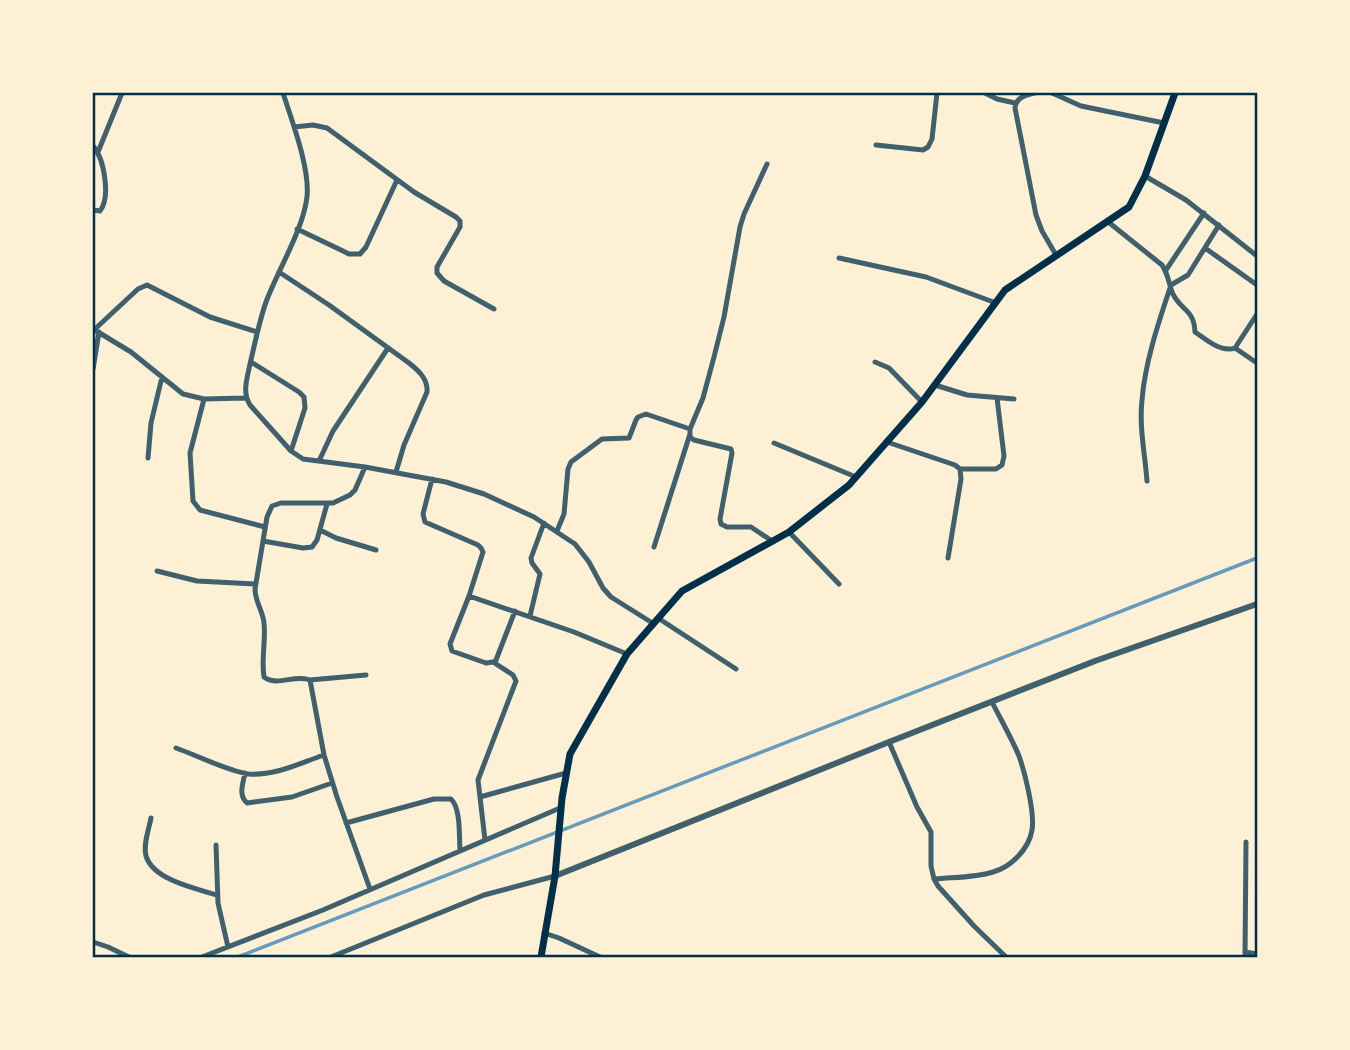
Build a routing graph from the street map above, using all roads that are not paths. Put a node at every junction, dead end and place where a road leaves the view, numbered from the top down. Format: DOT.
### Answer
graph roads {
  1 [pos="122,93"];
  2 [pos="283,93"];
  3 [pos="937,93"];
  4 [pos="985,93"];
  5 [pos="1035,93"];
  6 [pos="1052,93"];
  7 [pos="1175,93"];
  8 [pos="1015,103"];
  9 [pos="1164,122"];
  10 [pos="294,127"];
  11 [pos="876,145"];
  12 [pos="95,149"];
  13 [pos="767,164"];
  14 [pos="1146,176"];
  15 [pos="397,180"];
  16 [pos="93,210"];
  17 [pos="1204,213"];
  18 [pos="1107,221"];
  19 [pos="1219,225"];
  20 [pos="297,229"];
  21 [pos="1205,248"];
  22 [pos="1056,255"];
  23 [pos="1257,256"];
  24 [pos="839,258"];
  25 [pos="1166,270"];
  26 [pos="279,272"];
  27 [pos="1171,285"];
  28 [pos="1257,285"];
  29 [pos="996,303"];
  30 [pos="494,309"];
  31 [pos="1257,314"];
  32 [pos="96,330"];
  33 [pos="257,332"];
  34 [pos="388,348"];
  35 [pos="1235,348"];
  36 [pos="251,362"];
  37 [pos="875,362"];
  38 [pos="1257,363"];
  39 [pos="93,369"];
  40 [pos="162,376"];
  41 [pos="935,385"];
  42 [pos="246,398"];
  43 [pos="997,398"];
  44 [pos="204,399"];
  45 [pos="1014,399"];
  46 [pos="922,402"];
  47 [pos="690,432"];
  48 [pos="887,442"];
  49 [pos="774,443"];
  50 [pos="291,451"];
  51 [pos="148,458"];
  52 [pos="319,461"];
  53 [pos="365,467"];
  54 [pos="960,469"];
  55 [pos="396,472"];
  56 [pos="856,477"];
  57 [pos="432,479"];
  58 [pos="1147,481"];
  59 [pos="327,504"];
  60 [pos="544,523"];
  61 [pos="265,527"];
  62 [pos="320,530"];
  63 [pos="557,531"];
  64 [pos="789,531"];
  65 [pos="263,541"];
  66 [pos="772,541"];
  67 [pos="654,547"];
  68 [pos="376,550"];
  69 [pos="948,558"];
  70 [pos="157,571"];
  71 [pos="255,584"];
  72 [pos="839,584"];
  73 [pos="469,596"];
  74 [pos="1257,604"];
  75 [pos="515,611"];
  76 [pos="530,616"];
  77 [pos="656,621"];
  78 [pos="627,654"];
  79 [pos="493,662"];
  80 [pos="736,669"];
  81 [pos="366,675"];
  82 [pos="310,680"];
  83 [pos="992,702"];
  84 [pos="889,742"];
  85 [pos="176,748"];
  86 [pos="324,755"];
  87 [pos="245,773"];
  88 [pos="566,773"];
  89 [pos="332,783"];
  90 [pos="480,797"];
  91 [pos="560,812"];
  92 [pos="151,818"];
  93 [pos="346,823"];
  94 [pos="485,841"];
  95 [pos="1246,842"];
  96 [pos="216,845"];
  97 [pos="460,851"];
  98 [pos="555,876"];
  99 [pos="933,879"];
  100 [pos="370,889"];
  101 [pos="217,895"];
  102 [pos="544,933"];
  103 [pos="93,942"];
  104 [pos="228,947"];
  105 [pos="1245,954"];
  106 [pos="1257,954"];
  107 [pos="129,957"];
  108 [pos="202,957"];
  109 [pos="331,957"];
  110 [pos="541,957"];
  111 [pos="600,957"];
  112 [pos="1006,957"];
  1 -- 12 [label="street"];
  2 -- 10 [label="street"];
  3 -- 11 [label="street"];
  4 -- 8 [label="street"];
  5 -- 8 [label="street"];
  6 -- 9 [label="street"];
  7 -- 9 [label="main road"];
  8 -- 22 [label="street"];
  9 -- 14 [label="main road"];
  10 -- 15 [label="street"];
  10 -- 20 [label="street"];
  12 -- 16 [label="street"];
  13 -- 47 [label="street"];
  14 -- 17 [label="street"];
  14 -- 18 [label="main road"];
  15 -- 20 [label="street"];
  15 -- 30 [label="street"];
  17 -- 19 [label="street"];
  17 -- 25 [label="street"];
  18 -- 22 [label="main road"];
  18 -- 25 [label="street"];
  19 -- 21 [label="street"];
  19 -- 23 [label="street"];
  20 -- 26 [label="street"];
  21 -- 27 [label="street"];
  21 -- 28 [label="street"];
  22 -- 29 [label="main road"];
  24 -- 29 [label="street"];
  25 -- 27 [label="street"];
  26 -- 33 [label="street"];
  26 -- 34 [label="street"];
  27 -- 35 [label="street"];
  27 -- 58 [label="street"];
  29 -- 41 [label="main road"];
  31 -- 35 [label="street"];
  32 -- 33 [label="street"];
  32 -- 39 [label="street"];
  32 -- 40 [label="street"];
  33 -- 36 [label="street"];
  34 -- 52 [label="street"];
  34 -- 55 [label="street"];
  35 -- 38 [label="street"];
  36 -- 42 [label="street"];
  36 -- 50 [label="street"];
  37 -- 46 [label="street"];
  40 -- 44 [label="street"];
  40 -- 51 [label="street"];
  41 -- 43 [label="street"];
  41 -- 46 [label="main road"];
  42 -- 44 [label="street"];
  42 -- 50 [label="street"];
  43 -- 45 [label="street"];
  43 -- 54 [label="street"];
  44 -- 61 [label="street"];
  46 -- 48 [label="main road"];
  47 -- 63 [label="street"];
  47 -- 66 [label="street"];
  47 -- 67 [label="street"];
  48 -- 54 [label="street"];
  48 -- 56 [label="main road"];
  49 -- 56 [label="street"];
  50 -- 52 [label="street"];
  52 -- 53 [label="street"];
  53 -- 55 [label="street"];
  53 -- 59 [label="street"];
  54 -- 69 [label="street"];
  55 -- 57 [label="street"];
  56 -- 64 [label="main road"];
  57 -- 60 [label="street"];
  57 -- 73 [label="street"];
  59 -- 61 [label="street"];
  59 -- 62 [label="street"];
  60 -- 63 [label="street"];
  60 -- 76 [label="street"];
  61 -- 65 [label="street"];
  62 -- 65 [label="street"];
  62 -- 68 [label="street"];
  63 -- 77 [label="street"];
  64 -- 66 [label="main road"];
  64 -- 72 [label="street"];
  65 -- 71 [label="street"];
  66 -- 77 [label="main road"];
  70 -- 71 [label="street"];
  71 -- 82 [label="street"];
  73 -- 75 [label="street"];
  73 -- 79 [label="street"];
  74 -- 83 [label="street"];
  75 -- 76 [label="street"];
  75 -- 79 [label="street"];
  76 -- 78 [label="street"];
  77 -- 78 [label="main road"];
  77 -- 80 [label="street"];
  78 -- 88 [label="main road"];
  79 -- 90 [label="street"];
  81 -- 82 [label="street"];
  82 -- 86 [label="street"];
  83 -- 84 [label="street"];
  83 -- 99 [label="street"];
  84 -- 98 [label="street"];
  84 -- 99 [label="street"];
  85 -- 87 [label="street"];
  86 -- 87 [label="street"];
  86 -- 89 [label="street"];
  87 -- 89 [label="street"];
  88 -- 90 [label="street"];
  88 -- 91 [label="main road"];
  89 -- 93 [label="street"];
  90 -- 94 [label="street"];
  91 -- 94 [label="street"];
  91 -- 98 [label="main road"];
  92 -- 101 [label="street"];
  93 -- 97 [label="street"];
  93 -- 100 [label="street"];
  94 -- 97 [label="street"];
  95 -- 105 [label="street"];
  96 -- 101 [label="street"];
  97 -- 100 [label="street"];
  98 -- 102 [label="main road"];
  98 -- 109 [label="street"];
  99 -- 112 [label="street"];
  100 -- 104 [label="street"];
  101 -- 104 [label="street"];
  102 -- 110 [label="main road"];
  102 -- 111 [label="street"];
  103 -- 107 [label="street"];
  104 -- 108 [label="street"];
  105 -- 106 [label="street"];
}
